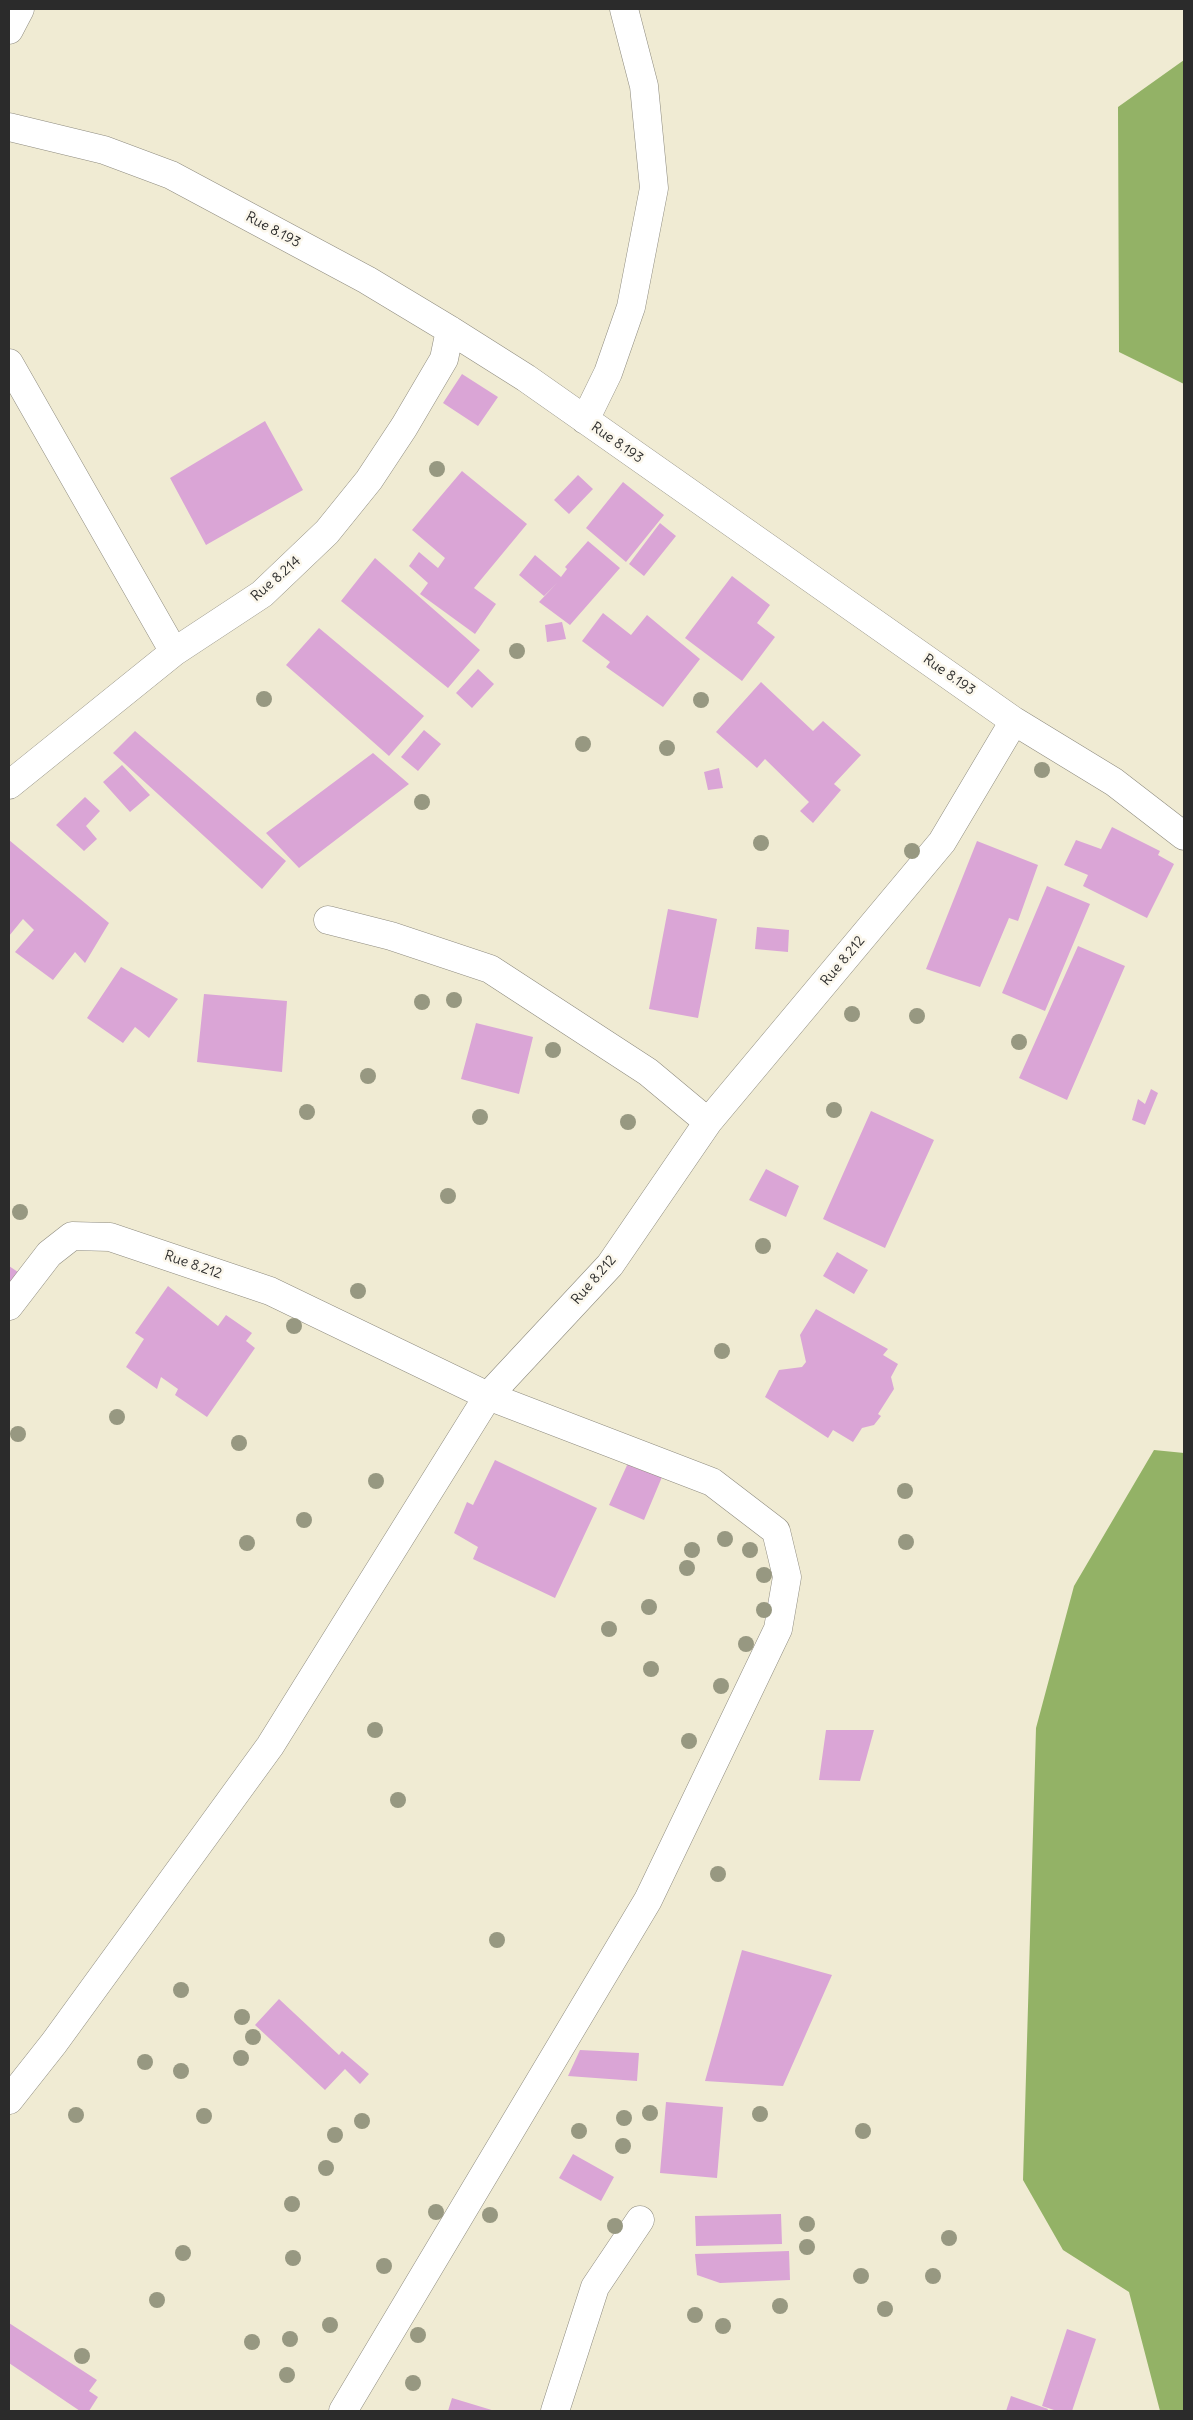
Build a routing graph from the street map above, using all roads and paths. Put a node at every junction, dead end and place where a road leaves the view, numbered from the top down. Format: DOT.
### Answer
graph roads {
  1 [pos="20,9"];
  2 [pos="624,9"];
  3 [pos="9,30"];
  4 [pos="9,127"];
  5 [pos="450,330"];
  6 [pos="9,363"];
  7 [pos="585,420"];
  8 [pos="174,652"];
  9 [pos="1014,721"];
  10 [pos="9,785"];
  11 [pos="1184,836"];
  12 [pos="328,920"];
  13 [pos="708,1122"];
  14 [pos="9,1306"];
  15 [pos="488,1396"];
  16 [pos="9,2100"];
  17 [pos="640,2220"];
  18 [pos="343,2411"];
  19 [pos="555,2411"];
  1 -- 3 [label="street"];
  2 -- 7 [label="street"];
  4 -- 5 [label="street, Rue 8.193"];
  5 -- 7 [label="street, Rue 8.193"];
  5 -- 8 [label="street, Rue 8.214"];
  6 -- 8 [label="street"];
  7 -- 9 [label="street, Rue 8.193"];
  8 -- 10 [label="street, Rue 8.214"];
  9 -- 11 [label="street, Rue 8.193"];
  9 -- 13 [label="street, Rue 8.212"];
  12 -- 13 [label="street"];
  13 -- 15 [label="street, Rue 8.212"];
  14 -- 15 [label="street, Rue 8.212"];
  15 -- 16 [label="street"];
  15 -- 18 [label="street"];
  17 -- 19 [label="street"];
}
